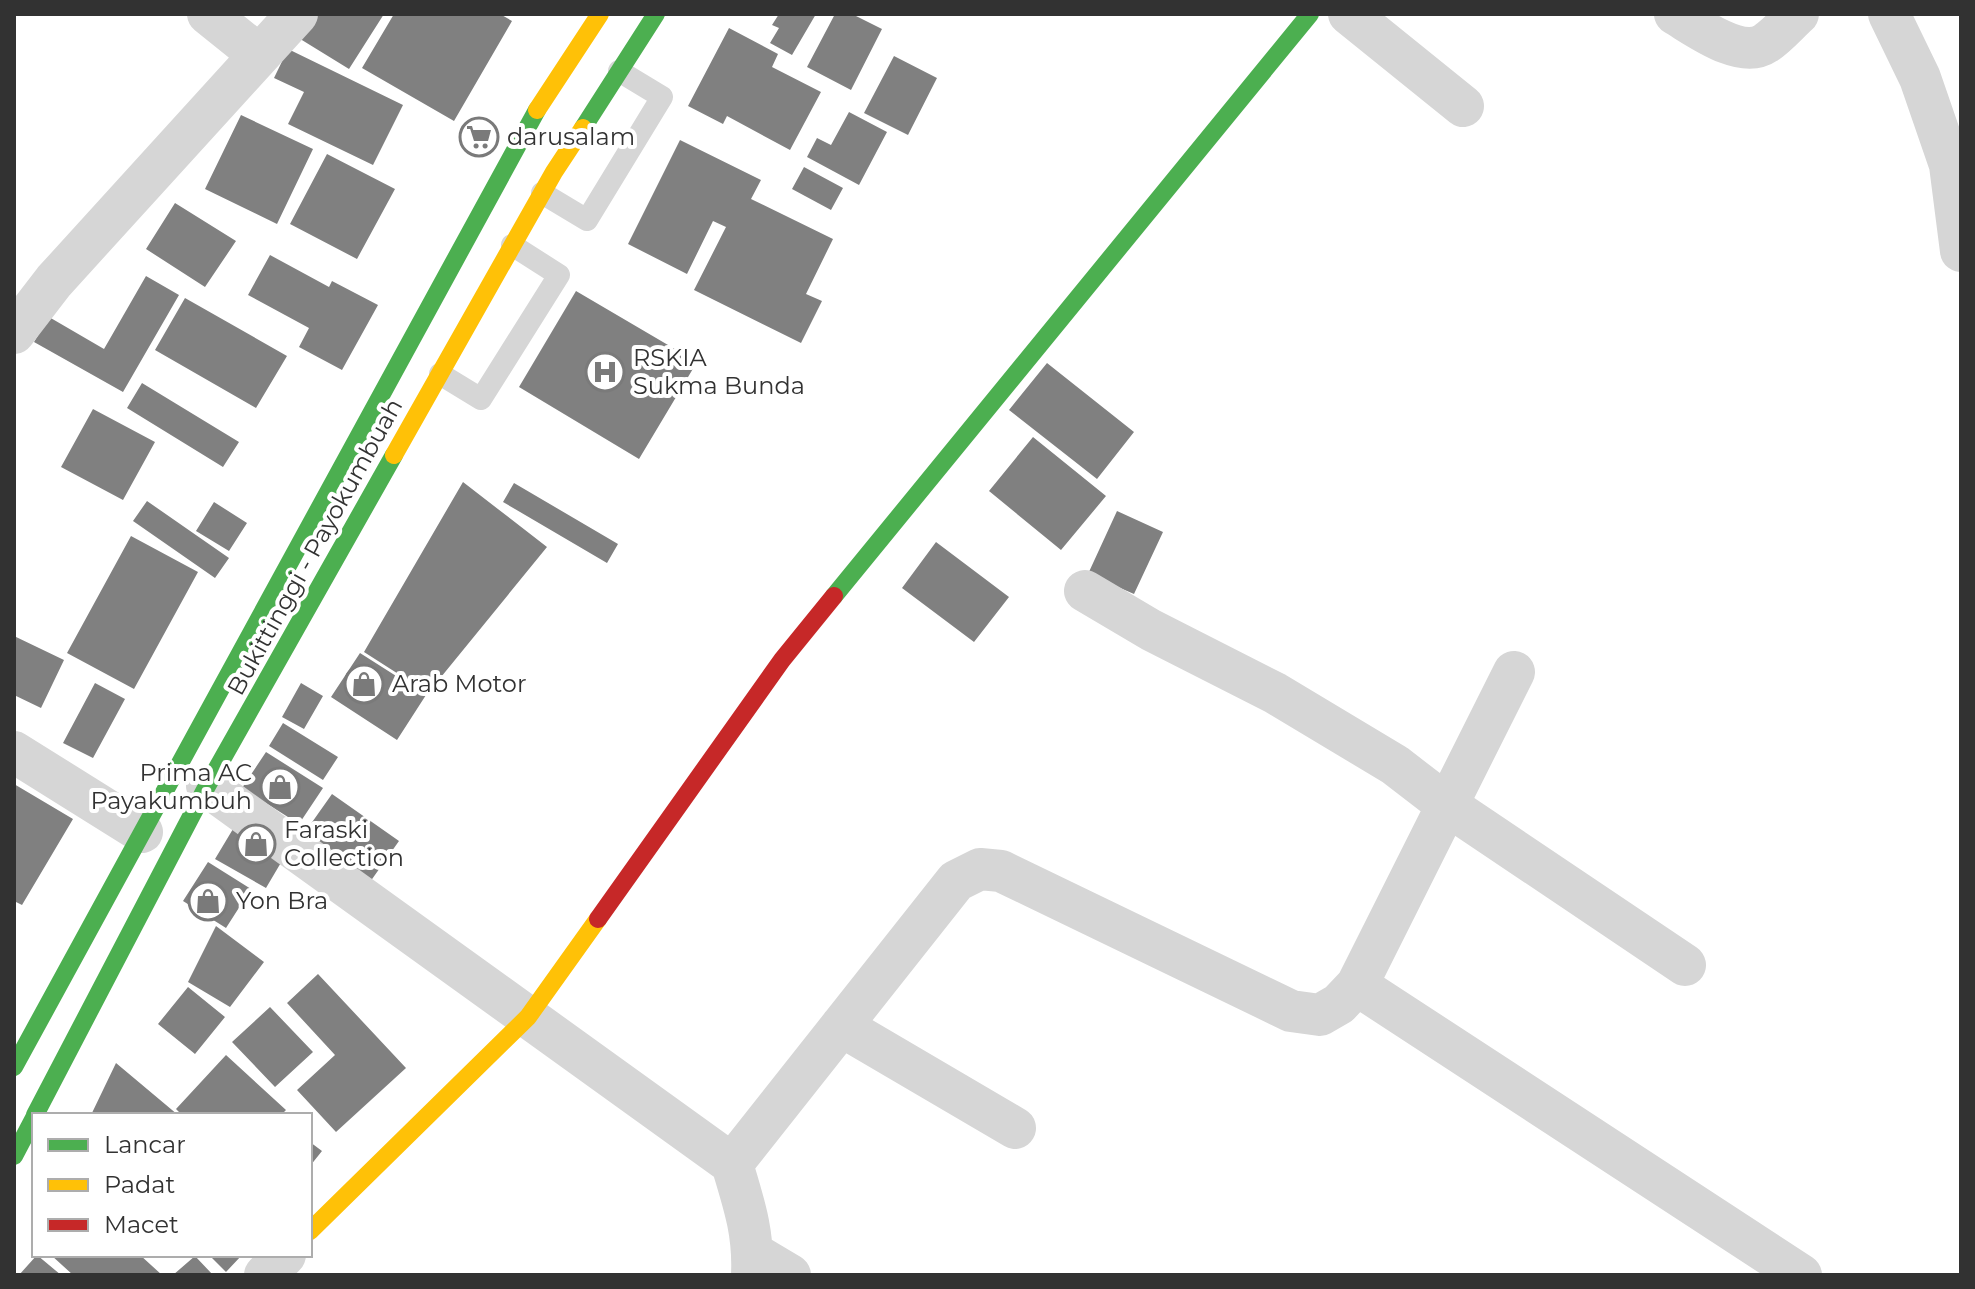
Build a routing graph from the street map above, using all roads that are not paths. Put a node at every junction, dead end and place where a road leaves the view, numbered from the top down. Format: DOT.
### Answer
graph roads {
  1 [pos="208,14"];
  2 [pos="297,14"];
  3 [pos="600,14"];
  4 [pos="656,14"];
  5 [pos="1310,14"];
  6 [pos="1349,14"];
  7 [pos="1675,14"];
  8 [pos="1798,14"];
  9 [pos="1889,14"];
  10 [pos="259,55"];
  11 [pos="619,71"];
  12 [pos="1463,106"];
  13 [pos="542,193"];
  14 [pos="512,245"];
  15 [pos="1961,251"];
  16 [pos="14,333"];
  17 [pos="440,374"];
  18 [pos="323,540"];
  19 [pos="1085,591"];
  20 [pos="1514,672"];
  21 [pos="14,752"];
  22 [pos="207,786"];
  23 [pos="1447,805"];
  24 [pos="142,832"];
  25 [pos="1685,965"];
  26 [pos="1357,985"];
  27 [pos="528,1017"];
  28 [pos="841,1026"];
  29 [pos="14,1067"];
  30 [pos="37,1113"];
  31 [pos="32,1122"];
  32 [pos="1015,1128"];
  33 [pos="14,1156"];
  34 [pos="732,1164"];
  35 [pos="312,1229"];
  36 [pos="283,1257"];
  37 [pos="753,1264"];
  38 [pos="265,1275"];
  39 [pos="790,1275"];
  40 [pos="1801,1275"];
  1 -- 10 [label="street"];
  2 -- 10 [label="street"];
  3 -- 18 [label="main road, Bukittinggi - Payokumbuah"];
  4 -- 11 [label="main road, Bukittinggi - Payokumbuah"];
  5 -- 27 [label="main road"];
  6 -- 12 [label="street"];
  7 -- 8 [label="street"];
  9 -- 15 [label="street"];
  10 -- 16 [label="street"];
  11 -- 13 [label="main road, Bukittinggi - Payokumbuah"];
  11 -- 13 [label="lane"];
  13 -- 14 [label="main road, Bukittinggi - Payokumbuah"];
  14 -- 17 [label="main road, Bukittinggi - Payokumbuah"];
  14 -- 17 [label="lane"];
  17 -- 18 [label="main road, Bukittinggi - Payokumbuah"];
  18 -- 22 [label="main road, Bukittinggi - Payokumbuah"];
  18 -- 24 [label="main road, Bukittinggi - Payokumbuah"];
  19 -- 23 [label="street"];
  20 -- 23 [label="street"];
  21 -- 24 [label="street"];
  22 -- 27 [label="street"];
  22 -- 30 [label="main road, Bukittinggi - Payokumbuah"];
  23 -- 25 [label="street"];
  23 -- 26 [label="street"];
  24 -- 29 [label="main road, Bukittinggi - Payokumbuah"];
  26 -- 28 [label="street"];
  26 -- 40 [label="street"];
  27 -- 34 [label="street"];
  27 -- 35 [label="main road"];
  28 -- 32 [label="street"];
  28 -- 34 [label="street"];
  31 -- 33 [label="main road, Bukittinggi - Payokumbuah"];
  34 -- 37 [label="street"];
  36 -- 38 [label="street"];
  37 -- 39 [label="street"];
}
